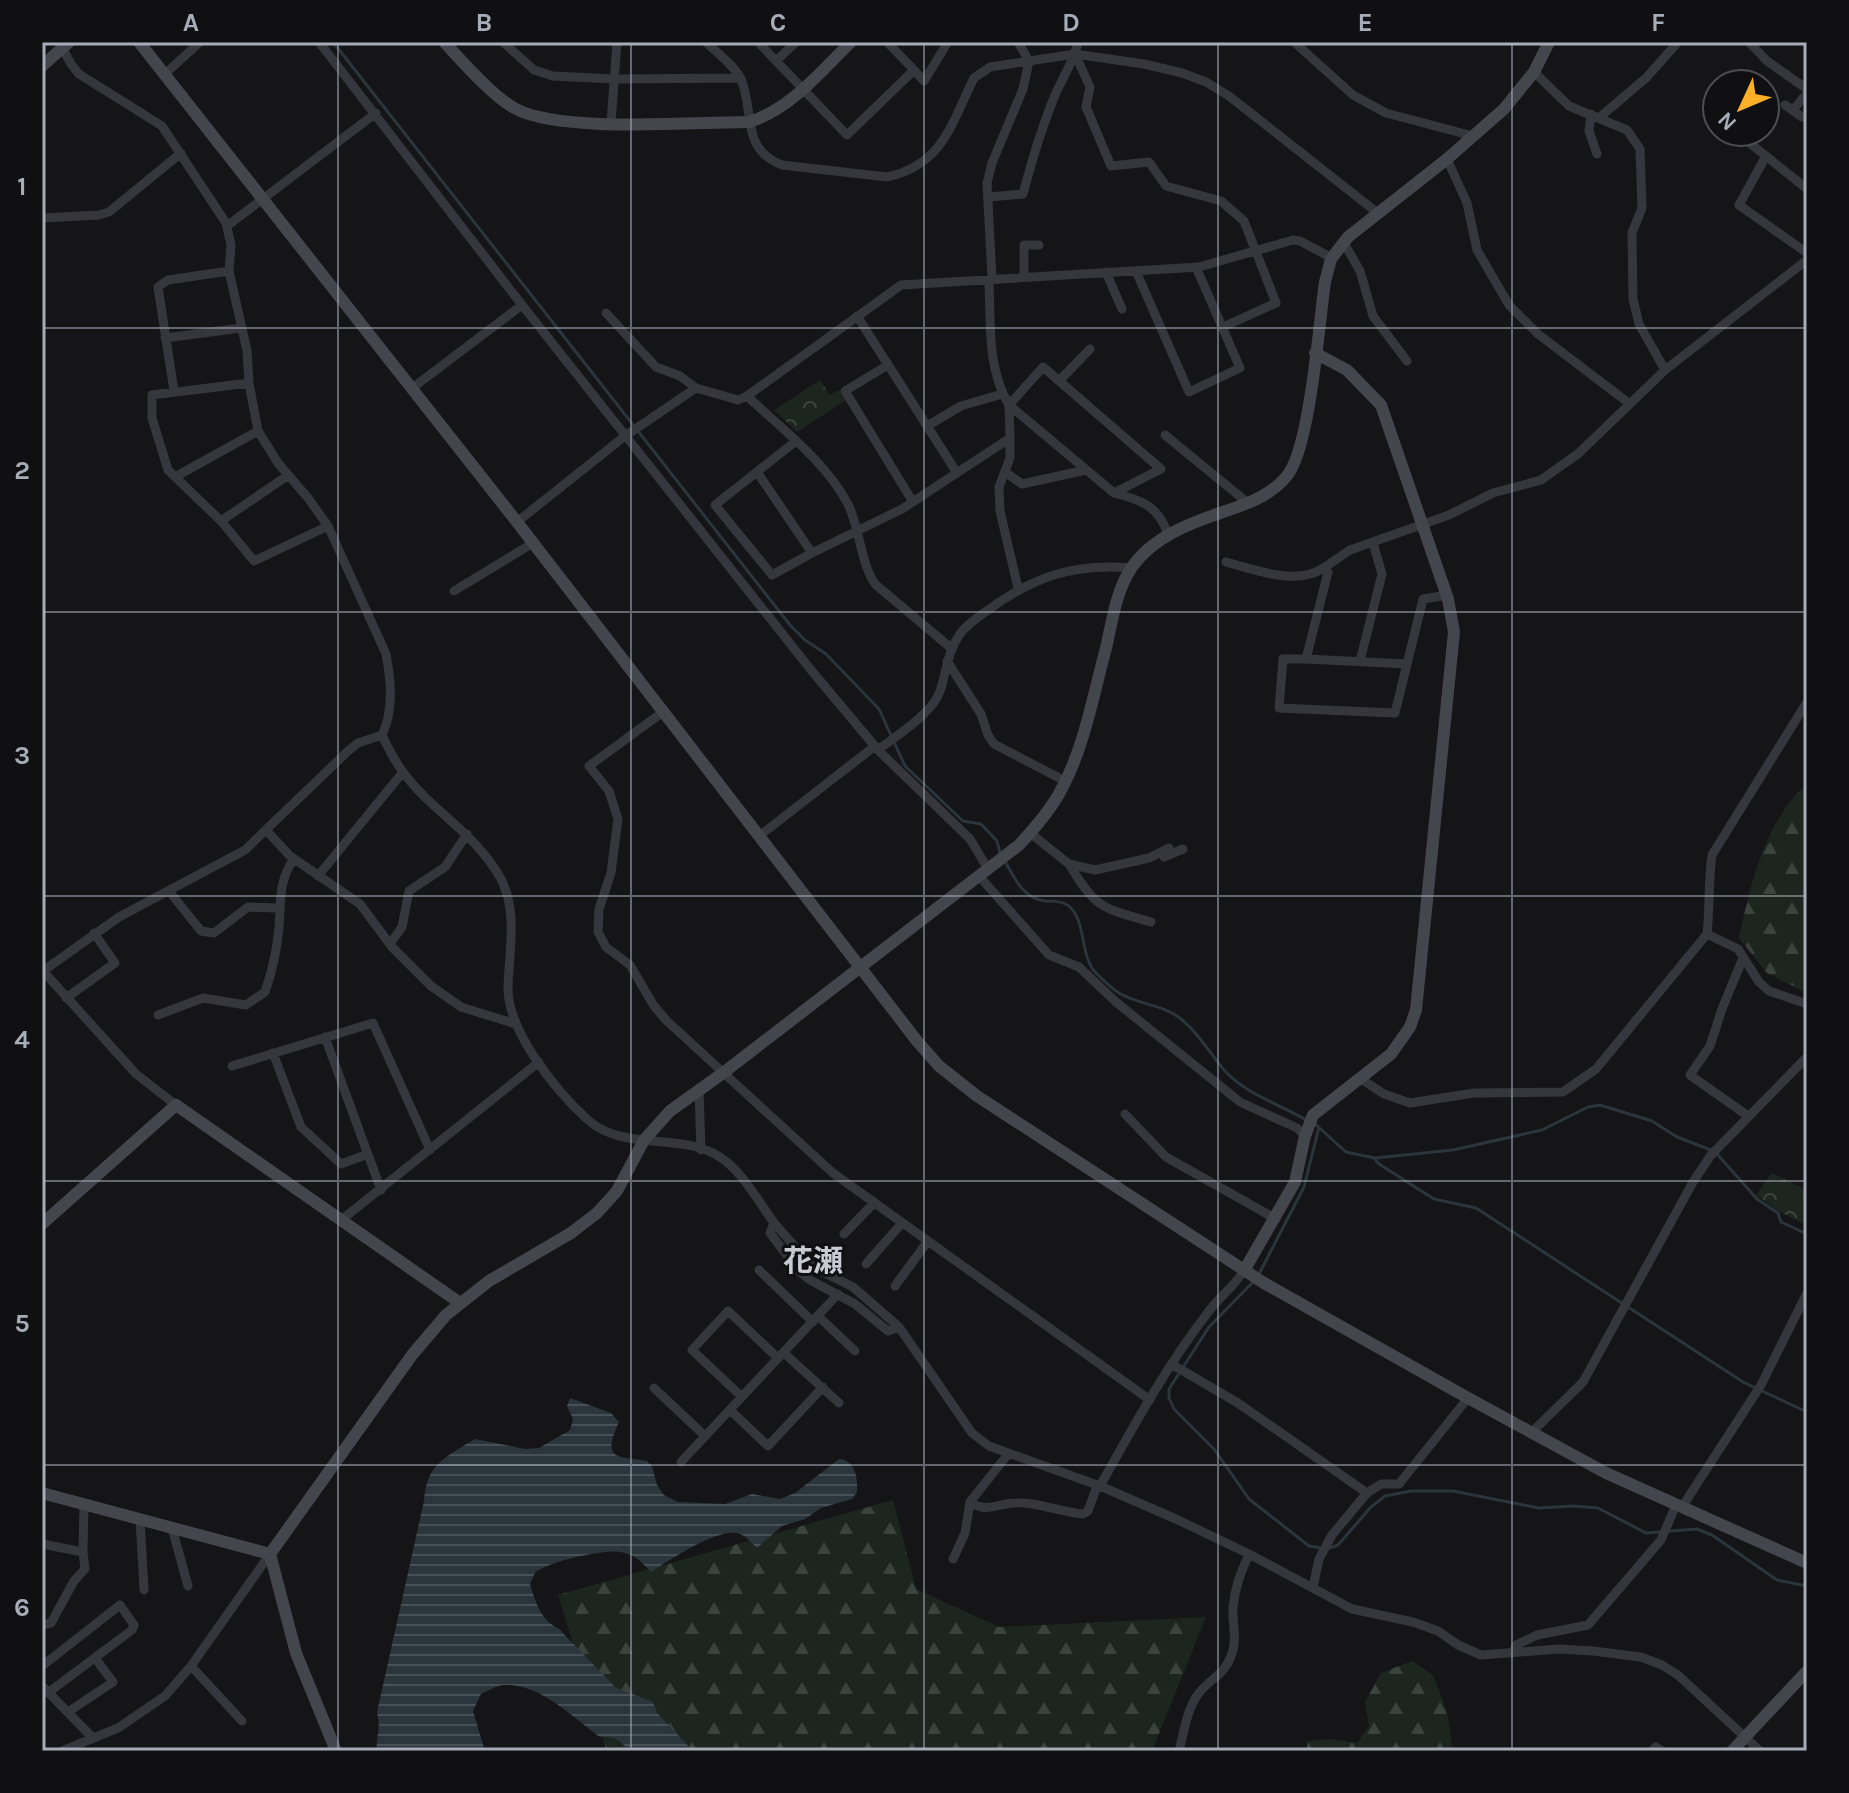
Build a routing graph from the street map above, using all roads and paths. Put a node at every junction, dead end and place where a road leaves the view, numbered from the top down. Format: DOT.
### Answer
graph roads {
  1 [pos="139,42"];
  2 [pos="200,42"];
  3 [pos="319,42"];
  4 [pos="444,42"];
  5 [pos="503,42"];
  6 [pos="617,42"];
  7 [pos="706,42"];
  8 [pos="758,42"];
  9 [pos="796,42"];
  10 [pos="851,42"];
  11 [pos="887,42"];
  12 [pos="948,42"];
  13 [pos="1018,42"];
  14 [pos="1078,42"];
  15 [pos="1294,42"];
  16 [pos="1549,42"];
  17 [pos="1678,42"];
  18 [pos="1749,42"];
  19 [pos="63,44"];
  20 [pos="1075,54"];
  21 [pos="776,61"];
  22 [pos="1029,61"];
  23 [pos="42,66"];
  24 [pos="914,70"];
  25 [pos="1534,72"];
  26 [pos="165,74"];
  27 [pos="740,78"];
  28 [pos="614,79"];
  29 [pos="803,89"];
  30 [pos="1807,91"];
  31 [pos="376,113"];
  32 [pos="1596,116"];
  33 [pos="1802,117"];
  34 [pos="749,122"];
  35 [pos="611,123"];
  36 [pos="1473,136"];
  37 [pos="1756,148"];
  38 [pos="181,153"];
  39 [pos="1597,154"];
  40 [pos="1766,156"];
  41 [pos="1447,159"];
  42 [pos="1807,189"];
  43 [pos="988,197"];
  44 [pos="263,200"];
  45 [pos="1379,214"];
  46 [pos="42,218"];
  47 [pos="227,226"];
  48 [pos="1344,243"];
  49 [pos="1039,245"];
  50 [pos="1254,251"];
  51 [pos="1807,253"];
  52 [pos="1332,258"];
  53 [pos="1807,260"];
  54 [pos="1196,267"];
  55 [pos="229,271"];
  56 [pos="1136,271"];
  57 [pos="1106,272"];
  58 [pos="1024,276"];
  59 [pos="992,278"];
  60 [pos="522,305"];
  61 [pos="1122,309"];
  62 [pos="606,313"];
  63 [pos="857,316"];
  64 [pos="1223,327"];
  65 [pos="241,328"];
  66 [pos="165,338"];
  67 [pos="1090,349"];
  68 [pos="1315,353"];
  69 [pos="1407,361"];
  70 [pos="888,365"];
  71 [pos="1665,370"];
  72 [pos="1059,381"];
  73 [pos="249,383"];
  74 [pos="696,388"];
  75 [pos="411,389"];
  76 [pos="174,391"];
  77 [pos="1002,394"];
  78 [pos="747,396"];
  79 [pos="1630,404"];
  80 [pos="1009,405"];
  81 [pos="927,426"];
  82 [pos="258,431"];
  83 [pos="627,435"];
  84 [pos="1165,435"];
  85 [pos="1010,438"];
  86 [pos="796,441"];
  87 [pos="1086,470"];
  88 [pos="757,472"];
  89 [pos="1005,472"];
  90 [pos="957,473"];
  91 [pos="287,476"];
  92 [pos="175,477"];
  93 [pos="1114,493"];
  94 [pos="913,502"];
  95 [pos="1248,503"];
  96 [pos="221,521"];
  97 [pos="517,522"];
  98 [pos="1424,525"];
  99 [pos="328,526"];
  100 [pos="859,531"];
  101 [pos="1168,534"];
  102 [pos="533,543"];
  103 [pos="1373,543"];
  104 [pos="812,553"];
  105 [pos="1226,562"];
  106 [pos="1325,567"];
  107 [pos="1131,568"];
  108 [pos="1018,588"];
  109 [pos="454,591"];
  110 [pos="1447,595"];
  111 [pos="951,648"];
  112 [pos="1306,659"];
  113 [pos="947,661"];
  114 [pos="1360,661"];
  115 [pos="1407,664"];
  116 [pos="1807,702"];
  117 [pos="663,712"];
  118 [pos="382,735"];
  119 [pos="876,748"];
  120 [pos="403,772"];
  121 [pos="1065,781"];
  122 [pos="267,831"];
  123 [pos="1030,833"];
  124 [pos="467,834"];
  125 [pos="758,837"];
  126 [pos="1169,848"];
  127 [pos="1183,849"];
  128 [pos="1149,858"];
  129 [pos="294,859"];
  130 [pos="1069,864"];
  131 [pos="993,866"];
  132 [pos="318,876"];
  133 [pos="169,891"];
  134 [pos="278,908"];
  135 [pos="1151,922"];
  136 [pos="94,933"];
  137 [pos="1707,934"];
  138 [pos="390,944"];
  139 [pos="1743,958"];
  140 [pos="859,968"];
  141 [pos="42,971"];
  142 [pos="66,998"];
  143 [pos="1807,1004"];
  144 [pos="158,1015"];
  145 [pos="516,1024"];
  146 [pos="325,1037"];
  147 [pos="273,1053"];
  148 [pos="1807,1057"];
  149 [pos="539,1062"];
  150 [pos="232,1066"];
  151 [pos="723,1073"];
  152 [pos="1361,1079"];
  153 [pos="699,1090"];
  154 [pos="176,1105"];
  155 [pos="1125,1114"];
  156 [pos="1748,1116"];
  157 [pos="1309,1125"];
  158 [pos="644,1140"];
  159 [pos="430,1150"];
  160 [pos="701,1150"];
  161 [pos="368,1154"];
  162 [pos="381,1190"];
  163 [pos="874,1203"];
  164 [pos="1276,1219"];
  165 [pos="340,1221"];
  166 [pos="774,1223"];
  167 [pos="902,1223"];
  168 [pos="42,1224"];
  169 [pos="844,1234"];
  170 [pos="928,1241"];
  171 [pos="866,1264"];
  172 [pos="759,1270"];
  173 [pos="1248,1271"];
  174 [pos="895,1286"];
  175 [pos="1807,1293"];
  176 [pos="838,1294"];
  177 [pos="460,1303"];
  178 [pos="815,1319"];
  179 [pos="899,1327"];
  180 [pos="855,1351"];
  181 [pos="781,1355"];
  182 [pos="1173,1365"];
  183 [pos="823,1387"];
  184 [pos="654,1388"];
  185 [pos="742,1397"];
  186 [pos="1468,1398"];
  187 [pos="1150,1400"];
  188 [pos="839,1403"];
  189 [pos="730,1410"];
  190 [pos="1532,1432"];
  191 [pos="705,1436"];
  192 [pos="1009,1453"];
  193 [pos="681,1462"];
  194 [pos="1099,1486"];
  195 [pos="42,1493"];
  196 [pos="1367,1493"];
  197 [pos="970,1502"];
  198 [pos="84,1504"];
  199 [pos="1679,1506"];
  200 [pos="140,1519"];
  201 [pos="172,1528"];
  202 [pos="42,1544"];
  203 [pos="83,1552"];
  204 [pos="270,1554"];
  205 [pos="1249,1554"];
  206 [pos="953,1559"];
  207 [pos="1807,1563"];
  208 [pos="188,1586"];
  209 [pos="1313,1587"];
  210 [pos="144,1590"];
  211 [pos="42,1625"];
  212 [pos="1513,1653"];
  213 [pos="95,1658"];
  214 [pos="42,1666"];
  215 [pos="191,1666"];
  216 [pos="1807,1671"];
  217 [pos="45,1689"];
  218 [pos="68,1712"];
  219 [pos="242,1721"];
  220 [pos="93,1738"];
  221 [pos="1744,1738"];
  222 [pos="62,1751"];
  223 [pos="336,1751"];
  224 [pos="1179,1751"];
  225 [pos="1652,1751"];
  226 [pos="1662,1751"];
  227 [pos="1732,1751"];
  228 [pos="1760,1751"];
  1 -- 26 [label="street"];
  2 -- 26 [label="street"];
  3 -- 31 [label="street"];
  4 -- 35 [label="street"];
  5 -- 28 [label="street"];
  6 -- 28 [label="street"];
  7 -- 27 [label="street"];
  8 -- 21 [label="street"];
  9 -- 21 [label="street"];
  10 -- 29 [label="street"];
  11 -- 24 [label="street"];
  12 -- 24 [label="street"];
  13 -- 22 [label="street"];
  14 -- 20 [label="street"];
  15 -- 36 [label="street"];
  16 -- 25 [label="street"];
  17 -- 32 [label="street"];
  18 -- 30 [label="street"];
  19 -- 23 [label="street"];
  19 -- 38 [label="street"];
  20 -- 22 [label="street"];
  20 -- 43 [label="street"];
  20 -- 45 [label="street"];
  20 -- 50 [label="street"];
  21 -- 29 [label="street"];
  22 -- 34 [label="street"];
  22 -- 43 [label="street"];
  24 -- 29 [label="street"];
  25 -- 32 [label="street"];
  25 -- 36 [label="street"];
  26 -- 44 [label="street"];
  27 -- 28 [label="street"];
  27 -- 34 [label="street"];
  28 -- 35 [label="street"];
  29 -- 34 [label="street"];
  30 -- 33 [label="street"];
  31 -- 44 [label="street"];
  31 -- 60 [label="street"];
  32 -- 39 [label="street"];
  32 -- 71 [label="street"];
  34 -- 35 [label="street"];
  36 -- 41 [label="street"];
  37 -- 40 [label="street"];
  38 -- 46 [label="street"];
  38 -- 47 [label="street"];
  40 -- 42 [label="street"];
  40 -- 51 [label="street"];
  41 -- 45 [label="street"];
  41 -- 79 [label="street"];
  43 -- 59 [label="street"];
  44 -- 47 [label="street"];
  44 -- 75 [label="street"];
  45 -- 48 [label="street"];
  47 -- 55 [label="street"];
  48 -- 52 [label="street"];
  48 -- 69 [label="street"];
  49 -- 58 [label="street"];
  50 -- 52 [label="street"];
  50 -- 54 [label="street"];
  50 -- 64 [label="street"];
  52 -- 68 [label="street"];
  53 -- 71 [label="street"];
  54 -- 56 [label="street"];
  54 -- 64 [label="street"];
  55 -- 65 [label="street"];
  55 -- 66 [label="street"];
  56 -- 57 [label="street"];
  56 -- 64 [label="street"];
  57 -- 58 [label="street"];
  57 -- 61 [label="street"];
  58 -- 59 [label="street"];
  59 -- 63 [label="street"];
  59 -- 77 [label="street"];
  60 -- 75 [label="street"];
  60 -- 83 [label="street"];
  62 -- 74 [label="street"];
  63 -- 70 [label="street"];
  63 -- 78 [label="street"];
  65 -- 66 [label="street"];
  65 -- 73 [label="street"];
  66 -- 76 [label="street"];
  67 -- 72 [label="street"];
  68 -- 95 [label="street"];
  68 -- 98 [label="street"];
  70 -- 81 [label="street"];
  70 -- 94 [label="street"];
  71 -- 79 [label="street"];
  72 -- 80 [label="street"];
  72 -- 93 [label="street"];
  73 -- 76 [label="street"];
  73 -- 82 [label="street"];
  74 -- 78 [label="street"];
  74 -- 83 [label="street"];
  75 -- 97 [label="street"];
  76 -- 92 [label="street"];
  77 -- 80 [label="street"];
  77 -- 81 [label="street"];
  78 -- 86 [label="street"];
  79 -- 98 [label="street"];
  80 -- 85 [label="street"];
  80 -- 87 [label="street"];
  81 -- 90 [label="street"];
  82 -- 91 [label="street"];
  82 -- 92 [label="street"];
  83 -- 97 [label="street"];
  83 -- 119 [label="street"];
  84 -- 95 [label="street"];
  85 -- 89 [label="street"];
  85 -- 90 [label="street"];
  86 -- 88 [label="street"];
  86 -- 100 [label="street"];
  87 -- 89 [label="street"];
  87 -- 93 [label="street"];
  88 -- 104 [label="street"];
  88 -- 104 [label="street"];
  89 -- 108 [label="street"];
  90 -- 94 [label="street"];
  91 -- 96 [label="street"];
  91 -- 99 [label="street"];
  92 -- 96 [label="street"];
  93 -- 101 [label="street"];
  94 -- 100 [label="street"];
  95 -- 101 [label="street"];
  96 -- 99 [label="street"];
  97 -- 102 [label="street"];
  98 -- 103 [label="street"];
  98 -- 110 [label="street"];
  99 -- 118 [label="street"];
  100 -- 104 [label="street"];
  100 -- 111 [label="street"];
  101 -- 107 [label="street"];
  102 -- 109 [label="street"];
  102 -- 117 [label="street"];
  103 -- 106 [label="street"];
  103 -- 114 [label="street"];
  105 -- 106 [label="street"];
  106 -- 112 [label="street"];
  107 -- 108 [label="street"];
  107 -- 121 [label="street"];
  108 -- 111 [label="street"];
  110 -- 115 [label="street"];
  110 -- 152 [label="street"];
  111 -- 113 [label="street"];
  112 -- 114 [label="street"];
  112 -- 115 [label="street"];
  113 -- 119 [label="street"];
  113 -- 121 [label="street"];
  114 -- 115 [label="street"];
  116 -- 137 [label="street"];
  117 -- 125 [label="street"];
  117 -- 151 [label="street"];
  118 -- 120 [label="street"];
  118 -- 122 [label="street"];
  119 -- 125 [label="street"];
  119 -- 131 [label="street"];
  120 -- 124 [label="street"];
  120 -- 132 [label="street"];
  121 -- 123 [label="street"];
  122 -- 129 [label="street"];
  122 -- 133 [label="street"];
  123 -- 130 [label="street"];
  123 -- 131 [label="street"];
  124 -- 138 [label="street"];
  124 -- 145 [label="street"];
  125 -- 140 [label="street"];
  126 -- 128 [label="street"];
  127 -- 128 [label="street"];
  128 -- 130 [label="street"];
  129 -- 132 [label="street"];
  129 -- 134 [label="street"];
  130 -- 135 [label="street"];
  131 -- 140 [label="street"];
  131 -- 157 [label="street"];
  132 -- 138 [label="street"];
  133 -- 134 [label="street"];
  133 -- 136 [label="street"];
  134 -- 144 [label="street"];
  136 -- 141 [label="street"];
  136 -- 142 [label="street"];
  137 -- 139 [label="street"];
  137 -- 152 [label="street"];
  138 -- 145 [label="street"];
  139 -- 143 [label="street"];
  139 -- 156 [label="street"];
  140 -- 151 [label="street"];
  140 -- 173 [label="street"];
  141 -- 142 [label="street"];
  142 -- 154 [label="street"];
  145 -- 149 [label="street"];
  146 -- 147 [label="street"];
  146 -- 159 [label="street"];
  146 -- 161 [label="street"];
  147 -- 150 [label="street"];
  147 -- 161 [label="street"];
  148 -- 156 [label="street"];
  149 -- 158 [label="street"];
  149 -- 159 [label="street"];
  151 -- 153 [label="street"];
  151 -- 163 [label="street"];
  152 -- 157 [label="street"];
  153 -- 158 [label="street"];
  153 -- 160 [label="street"];
  154 -- 165 [label="street"];
  154 -- 168 [label="street"];
  155 -- 164 [label="street"];
  156 -- 190 [label="street"];
  157 -- 164 [label="street"];
  158 -- 160 [label="street"];
  158 -- 177 [label="street"];
  159 -- 162 [label="street"];
  160 -- 166 [label="street"];
  161 -- 162 [label="street"];
  162 -- 165 [label="street"];
  163 -- 167 [label="street"];
  163 -- 169 [label="street"];
  164 -- 173 [label="street"];
  165 -- 177 [label="street"];
  166 -- 176 [label="street"];
  166 -- 179 [label="street"];
  167 -- 170 [label="street"];
  167 -- 171 [label="street"];
  170 -- 174 [label="street"];
  170 -- 187 [label="street"];
  172 -- 178 [label="street"];
  173 -- 182 [label="street"];
  173 -- 186 [label="street"];
  175 -- 199 [label="street"];
  176 -- 178 [label="street"];
  176 -- 179 [label="street"];
  177 -- 204 [label="street"];
  178 -- 180 [label="street"];
  178 -- 181 [label="street"];
  179 -- 192 [label="street"];
  181 -- 183 [label="street"];
  181 -- 185 [label="street"];
  181 -- 185 [label="street"];
  182 -- 187 [label="street"];
  182 -- 196 [label="street"];
  183 -- 188 [label="street"];
  183 -- 189 [label="street"];
  184 -- 191 [label="street"];
  185 -- 189 [label="street"];
  186 -- 190 [label="street"];
  186 -- 196 [label="street"];
  187 -- 194 [label="street"];
  189 -- 191 [label="street"];
  190 -- 199 [label="street"];
  191 -- 193 [label="street"];
  192 -- 194 [label="street"];
  192 -- 197 [label="street"];
  194 -- 197 [label="street"];
  194 -- 205 [label="street"];
  195 -- 198 [label="street"];
  196 -- 209 [label="street"];
  197 -- 206 [label="street"];
  198 -- 200 [label="street"];
  198 -- 203 [label="street"];
  199 -- 207 [label="street"];
  199 -- 212 [label="street"];
  200 -- 201 [label="street"];
  200 -- 210 [label="street"];
  201 -- 204 [label="street"];
  201 -- 208 [label="street"];
  202 -- 203 [label="street"];
  203 -- 211 [label="street"];
  204 -- 215 [label="street"];
  204 -- 223 [label="street"];
  205 -- 209 [label="street"];
  205 -- 224 [label="street"];
  209 -- 212 [label="street"];
  212 -- 221 [label="street"];
  213 -- 214 [label="street"];
  213 -- 217 [label="street"];
  213 -- 218 [label="street"];
  215 -- 219 [label="street"];
  215 -- 220 [label="street"];
  216 -- 221 [label="street"];
  217 -- 218 [label="street"];
  218 -- 220 [label="street"];
  220 -- 222 [label="street"];
  221 -- 227 [label="street"];
  221 -- 228 [label="street"];
  225 -- 226 [label="street"];
}
